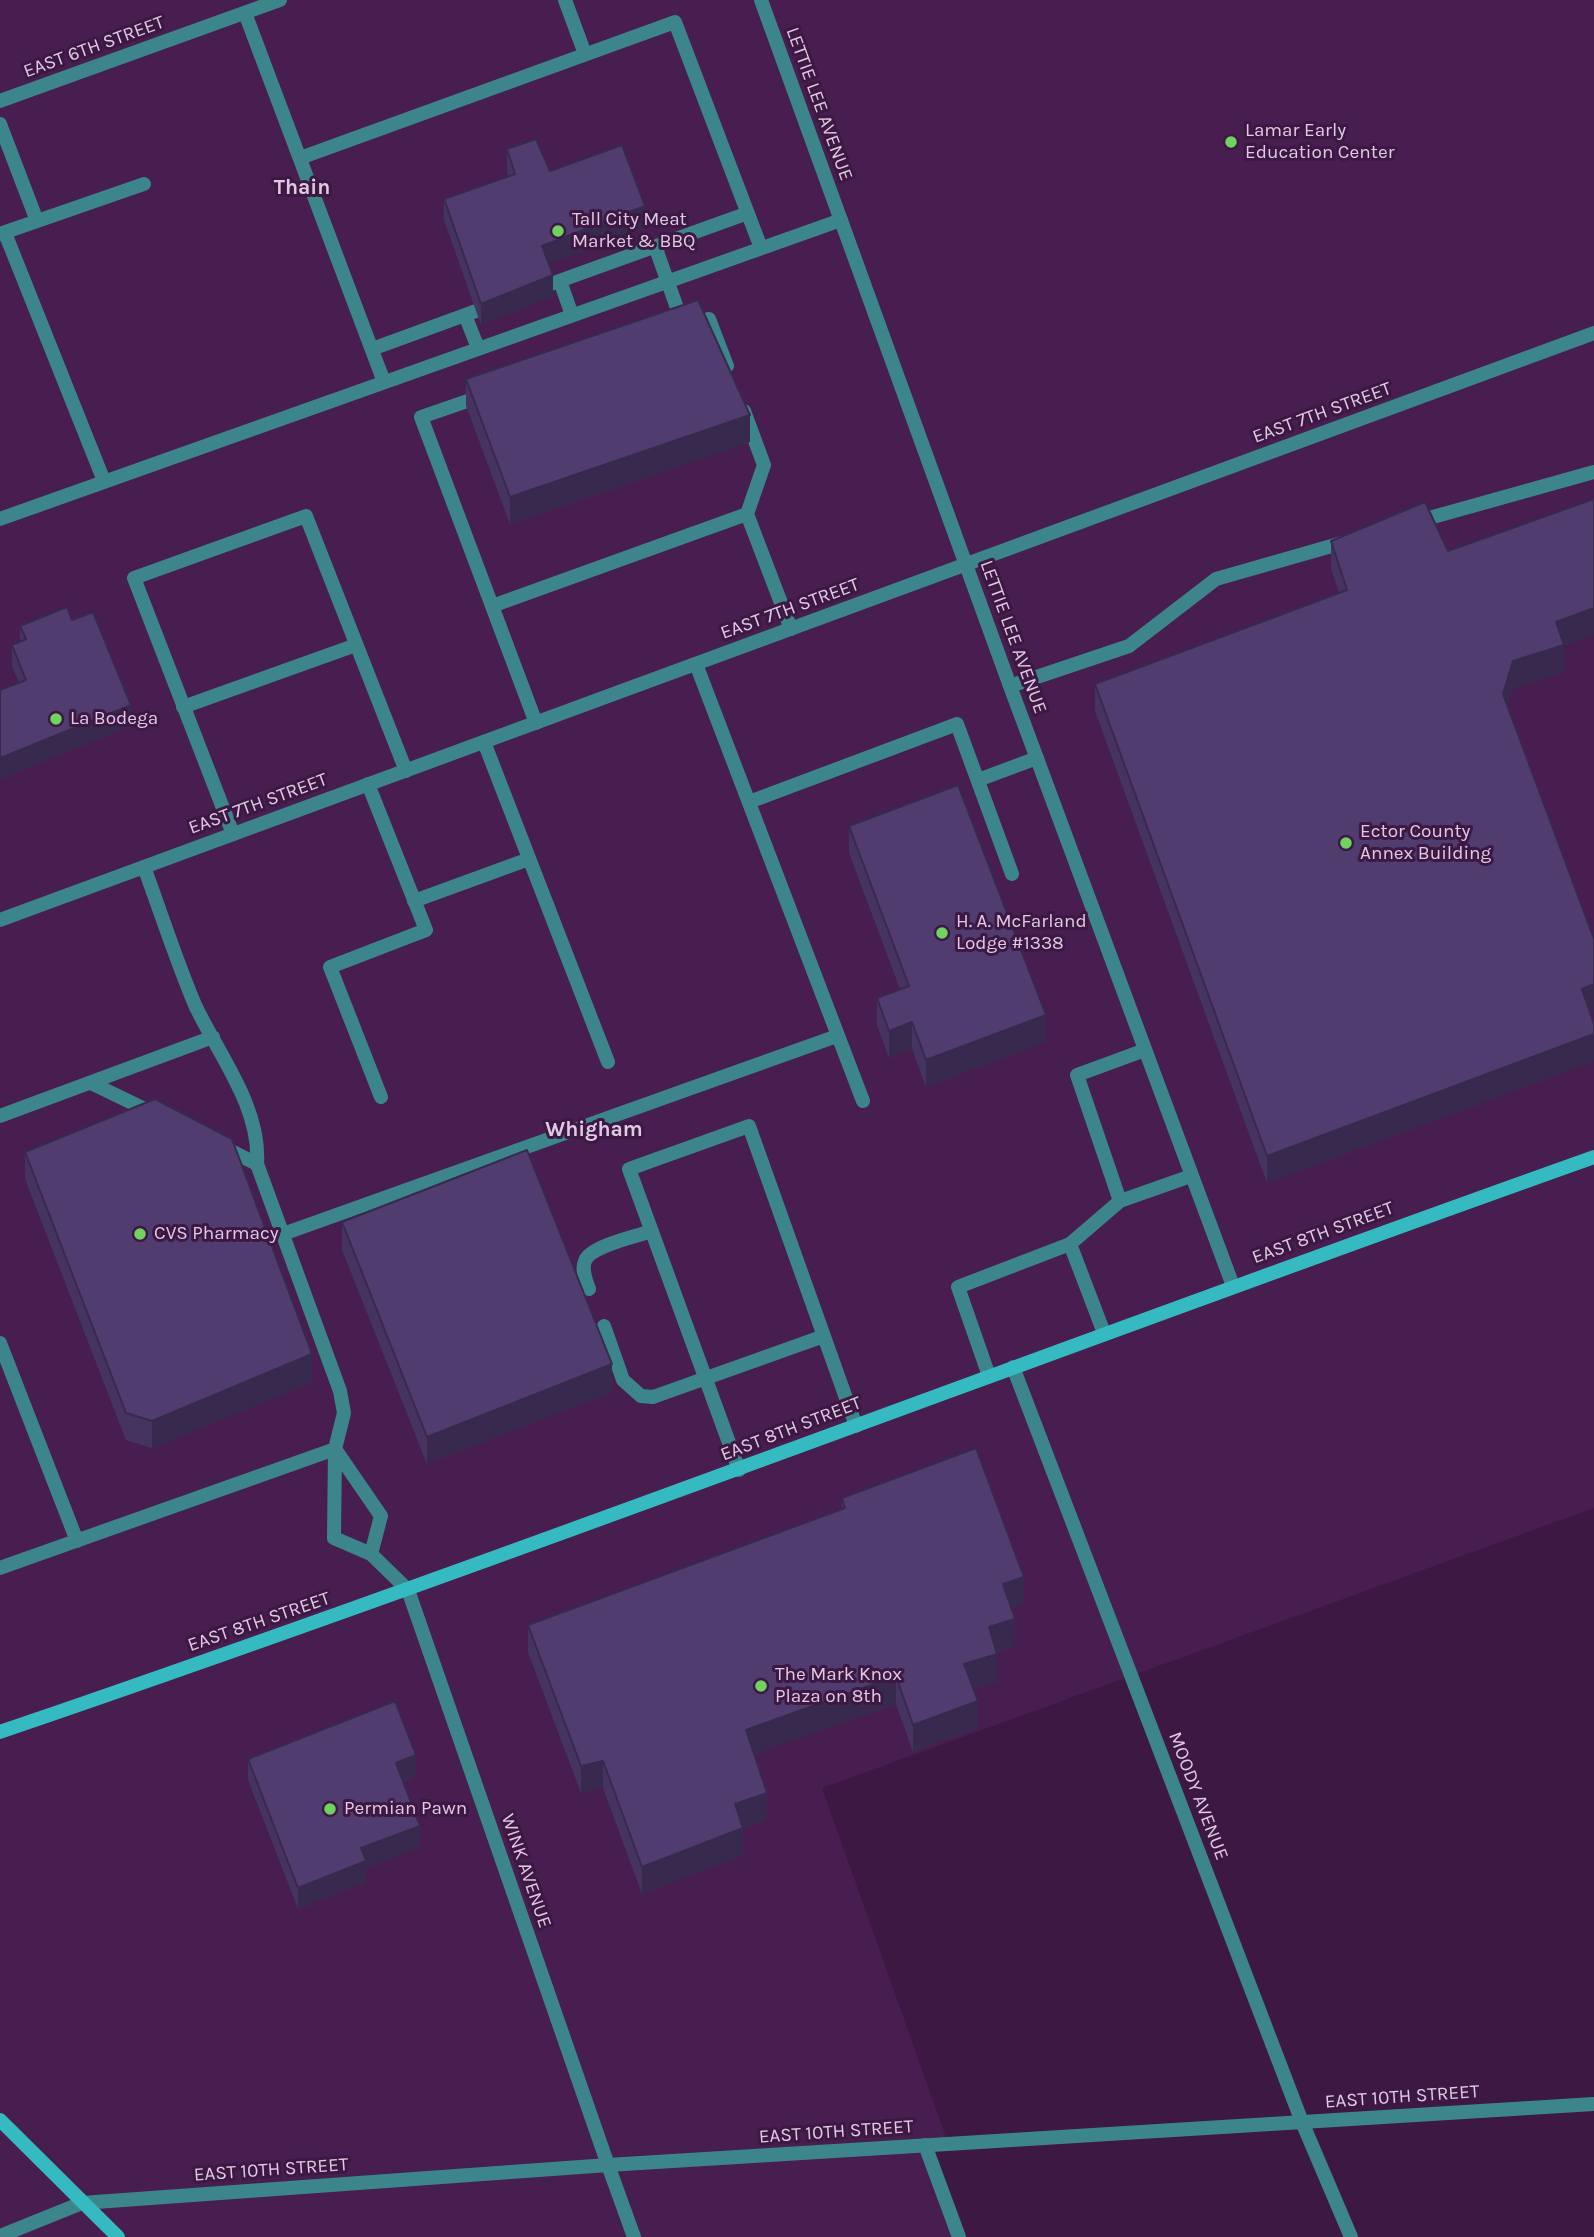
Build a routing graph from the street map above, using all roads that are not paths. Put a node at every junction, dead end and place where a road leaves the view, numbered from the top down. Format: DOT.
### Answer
graph roads {
  1 [pos="281,0"];
  2 [pos="565,0"];
  3 [pos="761,0"];
  4 [pos="246,13"];
  5 [pos="585,54"];
  6 [pos="0,101"];
  7 [pos="0,124"];
  8 [pos="300,158"];
  9 [pos="144,184"];
  10 [pos="748,213"];
  11 [pos="841,220"];
  12 [pos="37,221"];
  13 [pos="2,234"];
  14 [pos="654,246"];
  15 [pos="761,248"];
  16 [pos="667,281"];
  17 [pos="572,315"];
  18 [pos="1594,333"];
  19 [pos="478,348"];
  20 [pos="372,349"];
  21 [pos="384,382"];
  22 [pos="500,390"];
  23 [pos="1594,472"];
  24 [pos="104,481"];
  25 [pos="747,514"];
  26 [pos="0,519"];
  27 [pos="1404,525"];
  28 [pos="1364,536"];
  29 [pos="966,564"];
  30 [pos="492,606"];
  31 [pos="791,629"];
  32 [pos="356,645"];
  33 [pos="696,664"];
  34 [pos="1010,686"];
  35 [pos="183,707"];
  36 [pos="536,723"];
  37 [pos="484,742"];
  38 [pos="1037,758"];
  39 [pos="406,771"];
  40 [pos="978,780"];
  41 [pos="368,784"];
  42 [pos="749,802"];
  43 [pos="233,834"];
  44 [pos="529,859"];
  45 [pos="144,867"];
  46 [pos="1012,874"];
  47 [pos="414,901"];
  48 [pos="0,920"];
  49 [pos="837,1036"];
  50 [pos="213,1037"];
  51 [pos="1145,1050"];
  52 [pos="608,1062"];
  53 [pos="91,1083"];
  54 [pos="381,1097"];
  55 [pos="863,1101"];
  56 [pos="0,1116"];
  57 [pos="162,1118"];
  58 [pos="210,1141"];
  59 [pos="1594,1157"];
  60 [pos="257,1164"];
  61 [pos="1191,1176"];
  62 [pos="1120,1201"];
  63 [pos="652,1231"];
  64 [pos="283,1234"];
  65 [pos="1070,1244"];
  66 [pos="1233,1286"];
  67 [pos="589,1289"];
  68 [pos="604,1326"];
  69 [pos="1104,1333"];
  70 [pos="824,1336"];
  71 [pos="1,1347"];
  72 [pos="1013,1367"];
  73 [pos="989,1376"];
  74 [pos="706,1378"];
  75 [pos="856,1426"];
  76 [pos="335,1449"];
  77 [pos="739,1470"];
  78 [pos="77,1541"];
  79 [pos="371,1554"];
  80 [pos="0,1568"];
  81 [pos="408,1590"];
  82 [pos="0,1732"];
  83 [pos="1594,2104"];
  84 [pos="0,2120"];
  85 [pos="1302,2122"];
  86 [pos="925,2145"];
  87 [pos="608,2165"];
  88 [pos="82,2203"];
  89 [pos="0,2236"];
  90 [pos="118,2237"];
  91 [pos="634,2237"];
  92 [pos="959,2237"];
  93 [pos="1351,2237"];
  1 -- 4 [label="street, EAST 6TH STREET"];
  2 -- 5 [label="street"];
  3 -- 11 [label="street, LETTIE LEE AVENUE"];
  4 -- 6 [label="street, EAST 6TH STREET"];
  4 -- 8 [label="street"];
  5 -- 8 [label="street"];
  5 -- 10 [label="street"];
  7 -- 12 [label="street"];
  8 -- 20 [label="street"];
  9 -- 12 [label="street"];
  10 -- 14 [label="street"];
  10 -- 15 [label="street"];
  11 -- 15 [label="street"];
  11 -- 29 [label="street, LETTIE LEE AVENUE"];
  12 -- 13 [label="street"];
  13 -- 24 [label="street"];
  14 -- 16 [label="street"];
  14 -- 17 [label="street"];
  15 -- 16 [label="street"];
  16 -- 17 [label="street"];
  16 -- 25 [label="street"];
  17 -- 19 [label="street"];
  18 -- 29 [label="street, EAST 7TH STREET"];
  19 -- 20 [label="street"];
  19 -- 21 [label="street"];
  20 -- 21 [label="street"];
  21 -- 24 [label="street"];
  22 -- 30 [label="street"];
  23 -- 27 [label="street"];
  24 -- 26 [label="street"];
  25 -- 30 [label="street"];
  25 -- 31 [label="street"];
  28 -- 34 [label="street"];
  29 -- 31 [label="street, EAST 7TH STREET"];
  29 -- 34 [label="street, LETTIE LEE AVENUE"];
  30 -- 36 [label="street"];
  31 -- 33 [label="street, EAST 7TH STREET"];
  32 -- 35 [label="street"];
  32 -- 35 [label="street"];
  32 -- 39 [label="street"];
  33 -- 36 [label="street, EAST 7TH STREET"];
  33 -- 42 [label="street"];
  34 -- 38 [label="street, LETTIE LEE AVENUE"];
  35 -- 43 [label="street"];
  36 -- 37 [label="street, EAST 7TH STREET"];
  37 -- 39 [label="street, EAST 7TH STREET"];
  37 -- 44 [label="street"];
  38 -- 40 [label="street"];
  38 -- 51 [label="street, LETTIE LEE AVENUE"];
  39 -- 41 [label="street, EAST 7TH STREET"];
  40 -- 42 [label="street"];
  40 -- 46 [label="street"];
  41 -- 43 [label="street, EAST 7TH STREET"];
  41 -- 47 [label="street"];
  42 -- 49 [label="street"];
  43 -- 45 [label="street, EAST 7TH STREET"];
  44 -- 47 [label="street"];
  44 -- 52 [label="street"];
  45 -- 48 [label="street, EAST 7TH STREET"];
  45 -- 50 [label="street"];
  47 -- 54 [label="street"];
  49 -- 55 [label="street"];
  49 -- 64 [label="street"];
  50 -- 53 [label="street"];
  50 -- 60 [label="street"];
  51 -- 61 [label="street, LETTIE LEE AVENUE"];
  51 -- 62 [label="street"];
  53 -- 56 [label="street"];
  53 -- 57 [label="street"];
  58 -- 60 [label="street"];
  59 -- 66 [label="main road, EAST 8TH STREET"];
  60 -- 64 [label="street"];
  61 -- 62 [label="street"];
  61 -- 66 [label="street, LETTIE LEE AVENUE"];
  62 -- 65 [label="street"];
  63 -- 67 [label="street"];
  63 -- 70 [label="street"];
  63 -- 74 [label="street"];
  64 -- 76 [label="street"];
  65 -- 69 [label="street"];
  65 -- 73 [label="street"];
  66 -- 69 [label="main road, EAST 8TH STREET"];
  68 -- 74 [label="street"];
  69 -- 72 [label="main road, EAST 8TH STREET"];
  70 -- 74 [label="street"];
  70 -- 75 [label="street"];
  71 -- 78 [label="street"];
  72 -- 73 [label="main road, EAST 8TH STREET"];
  72 -- 85 [label="street, MOODY AVENUE"];
  73 -- 75 [label="main road, EAST 8TH STREET"];
  74 -- 77 [label="street"];
  75 -- 77 [label="main road, EAST 8TH STREET"];
  76 -- 78 [label="street"];
  76 -- 79 [label="street"];
  76 -- 79 [label="street"];
  77 -- 81 [label="main road, EAST 8TH STREET"];
  78 -- 80 [label="street"];
  79 -- 81 [label="street"];
  81 -- 82 [label="main road, EAST 8TH STREET"];
  81 -- 87 [label="street, WINK AVENUE"];
  83 -- 85 [label="street, EAST 10TH STREET"];
  84 -- 88 [label="main road"];
  85 -- 86 [label="street, EAST 10TH STREET"];
  85 -- 93 [label="street, MOODY AVENUE"];
  86 -- 87 [label="street, EAST 10TH STREET"];
  86 -- 92 [label="street"];
  87 -- 88 [label="street, EAST 10TH STREET"];
  87 -- 91 [label="street, WINK AVENUE"];
  88 -- 89 [label="street, EAST 10TH STREET"];
  88 -- 90 [label="main road"];
}
